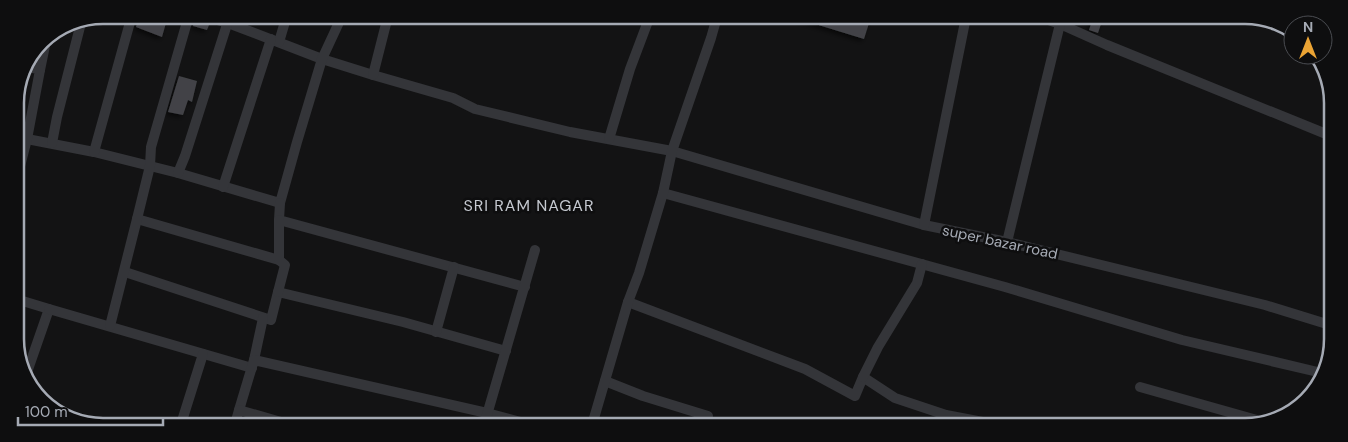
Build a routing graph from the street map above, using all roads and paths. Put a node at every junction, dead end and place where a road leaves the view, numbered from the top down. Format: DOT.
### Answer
graph roads {
  1 [pos="130,24"];
  2 [pos="186,24"];
  3 [pos="227,24"];
  4 [pos="239,24"];
  5 [pos="283,24"];
  6 [pos="338,24"];
  7 [pos="386,24"];
  8 [pos="647,24"];
  9 [pos="714,24"];
  10 [pos="965,24"];
  11 [pos="1060,24"];
  12 [pos="80,27"];
  13 [pos="275,41"];
  14 [pos="44,51"];
  15 [pos="322,59"];
  16 [pos="32,68"];
  17 [pos="40,70"];
  18 [pos="373,75"];
  19 [pos="1324,133"];
  20 [pos="27,138"];
  21 [pos="609,138"];
  22 [pos="24,139"];
  23 [pos="52,144"];
  24 [pos="24,150"];
  25 [pos="672,150"];
  26 [pos="94,152"];
  27 [pos="150,166"];
  28 [pos="178,174"];
  29 [pos="223,187"];
  30 [pos="663,193"];
  31 [pos="280,203"];
  32 [pos="137,219"];
  33 [pos="279,220"];
  34 [pos="924,225"];
  35 [pos="1007,242"];
  36 [pos="536,250"];
  37 [pos="279,260"];
  38 [pos="922,264"];
  39 [pos="454,267"];
  40 [pos="125,272"];
  41 [pos="525,288"];
  42 [pos="278,292"];
  43 [pos="24,301"];
  44 [pos="628,302"];
  45 [pos="50,309"];
  46 [pos="263,318"];
  47 [pos="1324,322"];
  48 [pos="110,326"];
  49 [pos="436,332"];
  50 [pos="506,351"];
  51 [pos="203,354"];
  52 [pos="253,364"];
  53 [pos="29,367"];
  54 [pos="1317,373"];
  55 [pos="863,377"];
  56 [pos="605,381"];
  57 [pos="1140,387"];
  58 [pos="239,410"];
  59 [pos="486,413"];
  60 [pos="183,418"];
  61 [pos="237,418"];
  62 [pos="265,418"];
  63 [pos="485,418"];
  64 [pos="505,418"];
  65 [pos="594,418"];
  66 [pos="707,418"];
  67 [pos="958,418"];
  68 [pos="1250,418"];
  1 -- 26 [label="street"];
  2 -- 27 [label="street"];
  3 -- 28 [label="street"];
  4 -- 13 [label="street, super bazar road"];
  5 -- 13 [label="street"];
  6 -- 15 [label="street"];
  7 -- 18 [label="street"];
  8 -- 21 [label="street"];
  9 -- 25 [label="street"];
  10 -- 34 [label="street"];
  11 -- 19 [label="street"];
  11 -- 35 [label="street"];
  12 -- 23 [label="street"];
  13 -- 15 [label="street, super bazar road"];
  13 -- 29 [label="street"];
  14 -- 17 [label="street"];
  15 -- 18 [label="street, super bazar road"];
  15 -- 31 [label="street"];
  16 -- 17 [label="street"];
  17 -- 20 [label="street"];
  18 -- 21 [label="street, super bazar road"];
  20 -- 22 [label="street"];
  20 -- 23 [label="street"];
  20 -- 24 [label="street"];
  21 -- 25 [label="street, super bazar road"];
  23 -- 26 [label="street"];
  25 -- 30 [label="street"];
  25 -- 34 [label="street, super bazar road"];
  26 -- 27 [label="street"];
  27 -- 28 [label="street"];
  27 -- 32 [label="street"];
  28 -- 29 [label="street"];
  29 -- 31 [label="street"];
  30 -- 38 [label="street"];
  30 -- 44 [label="street"];
  31 -- 33 [label="street"];
  32 -- 37 [label="street"];
  32 -- 40 [label="street"];
  33 -- 37 [label="street"];
  33 -- 39 [label="street"];
  34 -- 35 [label="street, super bazar road"];
  35 -- 47 [label="street, super bazar road"];
  36 -- 41 [label="street"];
  37 -- 42 [label="street"];
  38 -- 54 [label="street"];
  38 -- 55 [label="street"];
  39 -- 41 [label="street"];
  39 -- 49 [label="street"];
  40 -- 46 [label="street"];
  40 -- 48 [label="street"];
  41 -- 50 [label="street"];
  42 -- 46 [label="street"];
  42 -- 49 [label="street"];
  43 -- 45 [label="street"];
  44 -- 55 [label="street"];
  44 -- 56 [label="street"];
  45 -- 48 [label="street"];
  45 -- 53 [label="street"];
  46 -- 52 [label="street"];
  48 -- 51 [label="street"];
  49 -- 50 [label="street"];
  50 -- 59 [label="street"];
  51 -- 52 [label="street"];
  51 -- 60 [label="street"];
  52 -- 58 [label="street"];
  52 -- 59 [label="street"];
  55 -- 67 [label="street"];
  56 -- 65 [label="street"];
  56 -- 66 [label="street"];
  57 -- 68 [label="street"];
  58 -- 61 [label="street"];
  58 -- 62 [label="street"];
  59 -- 63 [label="street"];
  59 -- 64 [label="street"];
}
